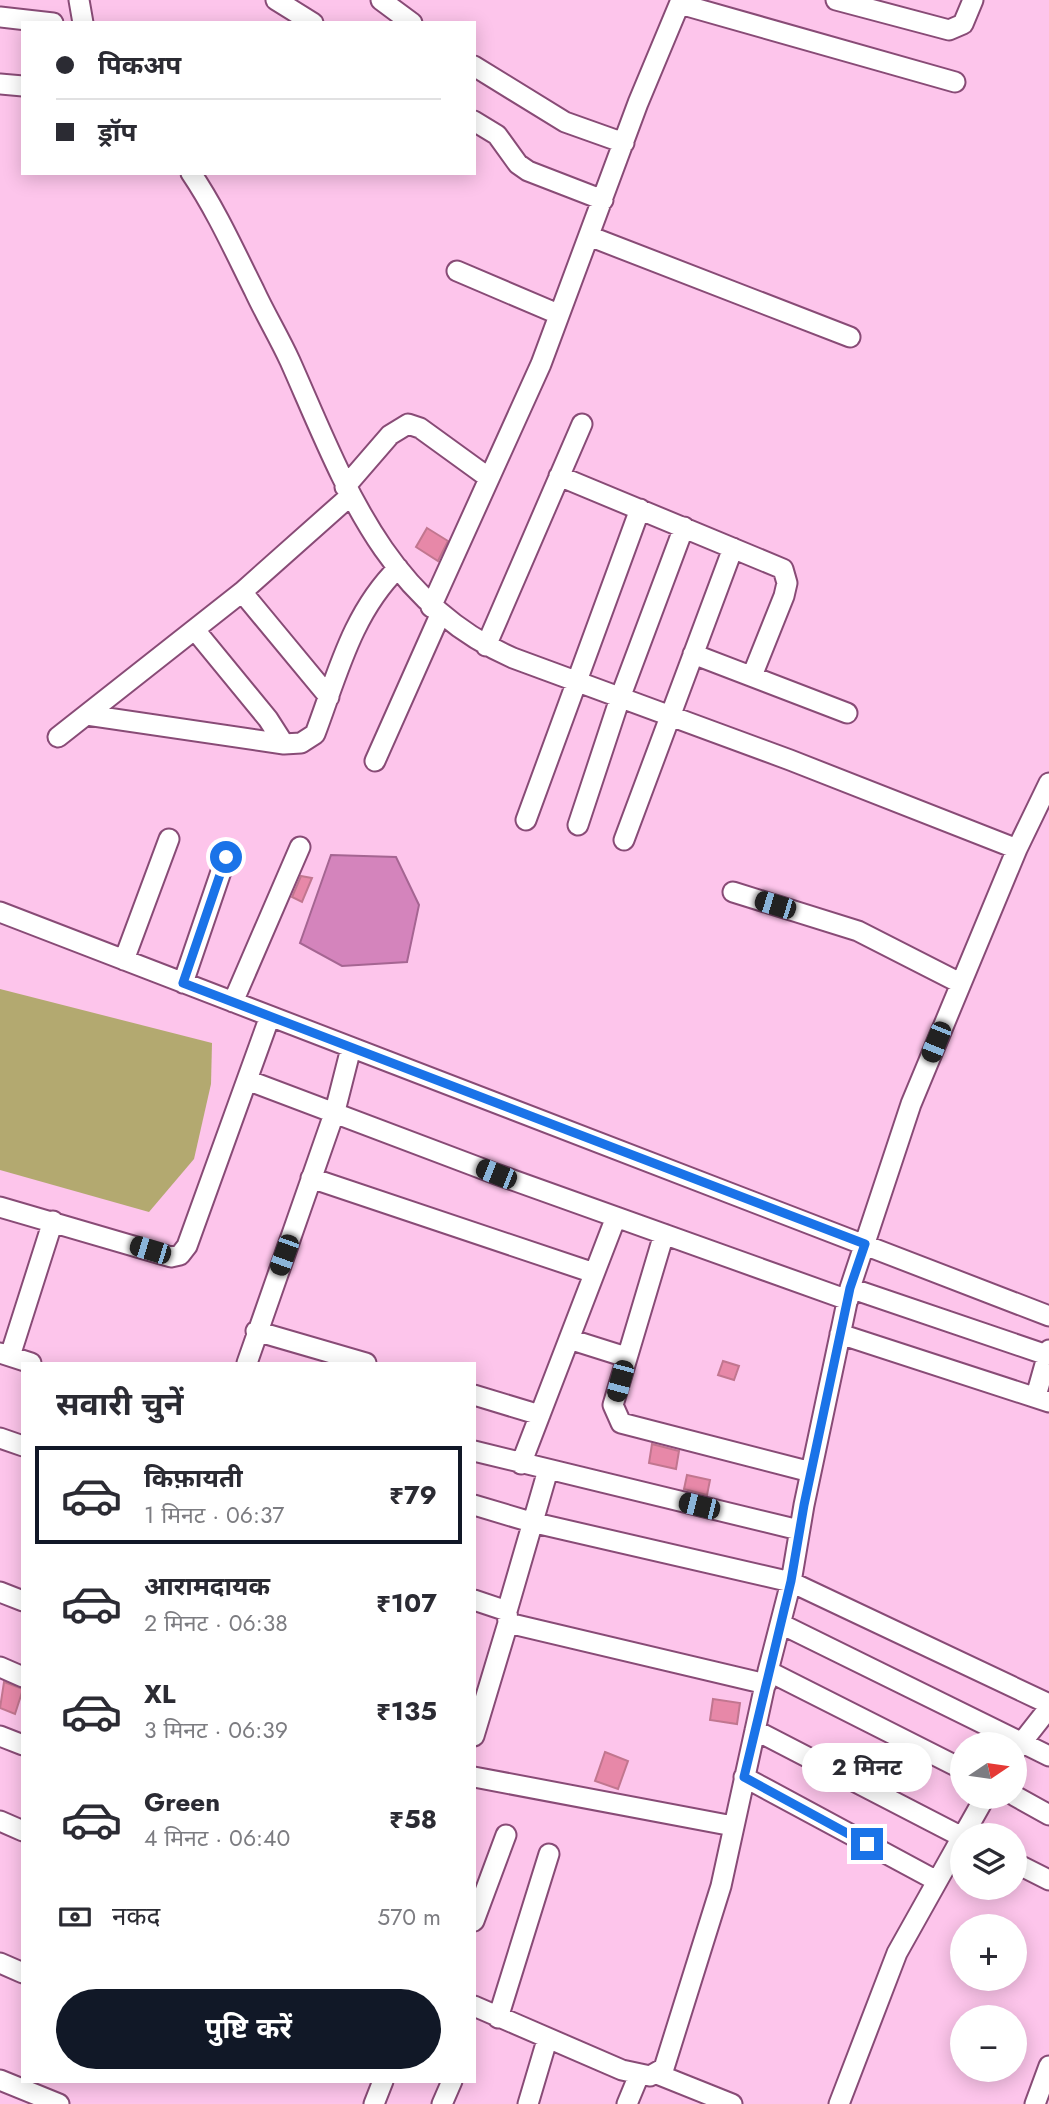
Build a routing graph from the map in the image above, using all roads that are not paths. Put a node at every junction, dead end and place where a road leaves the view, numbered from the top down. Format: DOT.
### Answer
graph roads {
  1 [pos="79,0"];
  2 [pos="276,0"];
  3 [pos="381,0"];
  4 [pos="836,0"];
  5 [pos="973,0"];
  6 [pos="681,2"];
  7 [pos="0,17"];
  8 [pos="35,21"];
  9 [pos="83,21"];
  10 [pos="310,21"];
  11 [pos="409,21"];
  12 [pos="476,67"];
  13 [pos="955,82"];
  14 [pos="0,84"];
  15 [pos="21,86"];
  16 [pos="476,122"];
  17 [pos="624,143"];
  18 [pos="192,175"];
  19 [pos="603,200"];
  20 [pos="589,236"];
  21 [pos="457,271"];
  22 [pos="558,314"];
  23 [pos="850,337"];
  24 [pos="582,424"];
  25 [pos="559,476"];
  26 [pos="489,478"];
  27 [pos="347,491"];
  28 [pos="640,509"];
  29 [pos="684,527"];
  30 [pos="733,548"];
  31 [pos="398,568"];
  32 [pos="242,592"];
  33 [pos="435,611"];
  34 [pos="195,630"];
  35 [pos="486,646"];
  36 [pos="693,654"];
  37 [pos="752,676"];
  38 [pos="576,681"];
  39 [pos="329,697"];
  40 [pos="620,698"];
  41 [pos="847,713"];
  42 [pos="87,715"];
  43 [pos="671,716"];
  44 [pos="58,737"];
  45 [pos="284,744"];
  46 [pos="375,761"];
  47 [pos="1049,783"];
  48 [pos="526,820"];
  49 [pos="578,825"];
  50 [pos="169,839"];
  51 [pos="624,840"];
  52 [pos="300,847"];
  53 [pos="1017,849"];
  54 [pos="226,857"];
  55 [pos="733,892"];
  56 [pos="0,912"];
  57 [pos="124,960"];
  58 [pos="183,983"];
  59 [pos="960,983"];
  60 [pos="233,1002"];
  61 [pos="270,1016"];
  62 [pos="351,1048"];
  63 [pos="247,1080"];
  64 [pos="335,1111"];
  65 [pos="311,1178"];
  66 [pos="0,1207"];
  67 [pos="615,1217"];
  68 [pos="53,1221"];
  69 [pos="664,1234"];
  70 [pos="865,1244"];
  71 [pos="594,1272"];
  72 [pos="849,1294"];
  73 [pos="1049,1316"];
  74 [pos="257,1331"];
  75 [pos="840,1334"];
  76 [pos="569,1339"];
  77 [pos="1048,1352"];
  78 [pos="5,1354"];
  79 [pos="626,1357"];
  80 [pos="28,1362"];
  81 [pos="247,1362"];
  82 [pos="363,1362"];
  83 [pos="476,1396"];
  84 [pos="1042,1399"];
  85 [pos="540,1415"];
  86 [pos="0,1438"];
  87 [pos="21,1445"];
  88 [pos="476,1452"];
  89 [pos="521,1464"];
  90 [pos="548,1470"];
  91 [pos="811,1472"];
  92 [pos="476,1506"];
  93 [pos="531,1522"];
  94 [pos="799,1530"];
  95 [pos="791,1581"];
  96 [pos="0,1592"];
  97 [pos="21,1600"];
  98 [pos="476,1601"];
  99 [pos="508,1617"];
  100 [pos="781,1624"];
  101 [pos="0,1667"];
  102 [pos="21,1676"];
  103 [pos="767,1677"];
  104 [pos="1049,1706"];
  105 [pos="476,1729"];
  106 [pos="755,1730"];
  107 [pos="991,1732"];
  108 [pos="1027,1734"];
  109 [pos="0,1736"];
  110 [pos="21,1744"];
  111 [pos="1027,1749"];
  112 [pos="1049,1756"];
  113 [pos="950,1763"];
  114 [pos="476,1777"];
  115 [pos="744,1777"];
  116 [pos="1027,1803"];
  117 [pos="1049,1815"];
  118 [pos="0,1822"];
  119 [pos="733,1826"];
  120 [pos="21,1830"];
  121 [pos="950,1830"];
  122 [pos="506,1835"];
  123 [pos="549,1854"];
  124 [pos="950,1859"];
  125 [pos="1027,1869"];
  126 [pos="1049,1880"];
  127 [pos="937,1881"];
  128 [pos="476,1917"];
  129 [pos="0,1963"];
  130 [pos="21,1972"];
  131 [pos="476,2013"];
  132 [pos="498,2018"];
  133 [pos="547,2040"];
  134 [pos="1049,2066"];
  135 [pos="648,2074"];
  136 [pos="0,2080"];
  137 [pos="382,2083"];
  138 [pos="451,2083"];
  139 [pos="54,2095"];
  140 [pos="374,2104"];
  141 [pos="443,2104"];
  142 [pos="528,2104"];
  143 [pos="627,2104"];
  144 [pos="733,2104"];
  145 [pos="839,2104"];
  146 [pos="1035,2104"];
  1 -- 9 [label="street"];
  2 -- 10 [label="street"];
  3 -- 11 [label="street"];
  4 -- 5 [label="street"];
  6 -- 13 [label="street"];
  6 -- 17 [label="street"];
  7 -- 8 [label="street"];
  12 -- 17 [label="street"];
  14 -- 15 [label="street"];
  16 -- 19 [label="street"];
  17 -- 19 [label="street"];
  18 -- 27 [label="street"];
  19 -- 20 [label="street"];
  20 -- 22 [label="street"];
  20 -- 23 [label="street"];
  21 -- 22 [label="street"];
  22 -- 26 [label="street"];
  24 -- 25 [label="street"];
  25 -- 28 [label="street"];
  25 -- 35 [label="street"];
  26 -- 27 [label="street"];
  26 -- 33 [label="street"];
  27 -- 31 [label="street"];
  27 -- 32 [label="street"];
  28 -- 29 [label="street"];
  28 -- 38 [label="street"];
  29 -- 30 [label="street"];
  29 -- 40 [label="street"];
  30 -- 36 [label="street"];
  30 -- 37 [label="street"];
  31 -- 33 [label="street"];
  31 -- 39 [label="street"];
  32 -- 34 [label="street"];
  32 -- 39 [label="street"];
  33 -- 35 [label="street"];
  33 -- 46 [label="street"];
  34 -- 42 [label="street"];
  34 -- 45 [label="street"];
  35 -- 38 [label="street"];
  36 -- 37 [label="street"];
  36 -- 43 [label="street"];
  37 -- 41 [label="street"];
  38 -- 40 [label="street"];
  38 -- 48 [label="street"];
  39 -- 45 [label="street"];
  40 -- 43 [label="street"];
  40 -- 49 [label="street"];
  42 -- 44 [label="street"];
  42 -- 45 [label="street"];
  43 -- 51 [label="street"];
  43 -- 53 [label="street"];
  47 -- 53 [label="street"];
  50 -- 57 [label="street"];
  52 -- 60 [label="street"];
  53 -- 59 [label="street"];
  54 -- 58 [label="street"];
  55 -- 59 [label="street"];
  56 -- 57 [label="street"];
  57 -- 58 [label="street"];
  58 -- 60 [label="street"];
  59 -- 70 [label="street"];
  60 -- 61 [label="street"];
  61 -- 62 [label="street"];
  61 -- 63 [label="street"];
  62 -- 64 [label="street"];
  62 -- 70 [label="street"];
  63 -- 64 [label="street"];
  63 -- 68 [label="street"];
  64 -- 65 [label="street"];
  64 -- 67 [label="street"];
  65 -- 71 [label="street"];
  65 -- 74 [label="street"];
  66 -- 68 [label="street"];
  67 -- 69 [label="street"];
  67 -- 71 [label="street"];
  68 -- 78 [label="street"];
  69 -- 72 [label="street"];
  69 -- 79 [label="street"];
  70 -- 72 [label="street"];
  70 -- 73 [label="street"];
  71 -- 76 [label="street"];
  72 -- 75 [label="street"];
  72 -- 77 [label="street"];
  74 -- 81 [label="street"];
  74 -- 82 [label="street"];
  75 -- 84 [label="street"];
  75 -- 91 [label="street"];
  76 -- 79 [label="street"];
  76 -- 85 [label="street"];
  77 -- 84 [label="street"];
  78 -- 80 [label="street"];
  79 -- 91 [label="street"];
  83 -- 85 [label="street"];
  85 -- 89 [label="street"];
  86 -- 87 [label="street"];
  88 -- 89 [label="street"];
  89 -- 90 [label="street"];
  90 -- 93 [label="street"];
  90 -- 94 [label="street"];
  91 -- 94 [label="street"];
  92 -- 93 [label="street"];
  93 -- 95 [label="street"];
  93 -- 99 [label="street"];
  94 -- 95 [label="street"];
  95 -- 100 [label="street"];
  95 -- 104 [label="street"];
  96 -- 97 [label="street"];
  98 -- 99 [label="street"];
  99 -- 103 [label="street"];
  99 -- 105 [label="street"];
  100 -- 103 [label="street"];
  100 -- 107 [label="street"];
  101 -- 102 [label="street"];
  103 -- 106 [label="street"];
  103 -- 113 [label="street"];
  104 -- 108 [label="street"];
  106 -- 115 [label="street"];
  106 -- 121 [label="street"];
  109 -- 110 [label="street"];
  111 -- 112 [label="street"];
  114 -- 119 [label="street"];
  115 -- 119 [label="street"];
  115 -- 127 [label="street"];
  116 -- 117 [label="street"];
  118 -- 120 [label="street"];
  119 -- 135 [label="street"];
  122 -- 128 [label="street"];
  123 -- 132 [label="street"];
  124 -- 127 [label="street"];
  125 -- 126 [label="street"];
  127 -- 145 [label="street"];
  129 -- 130 [label="street"];
  131 -- 132 [label="street"];
  132 -- 133 [label="street"];
  133 -- 135 [label="street"];
  133 -- 142 [label="street"];
  134 -- 146 [label="street"];
  135 -- 143 [label="street"];
  135 -- 144 [label="street"];
  136 -- 139 [label="street"];
  137 -- 140 [label="street"];
  138 -- 141 [label="street"];
}
